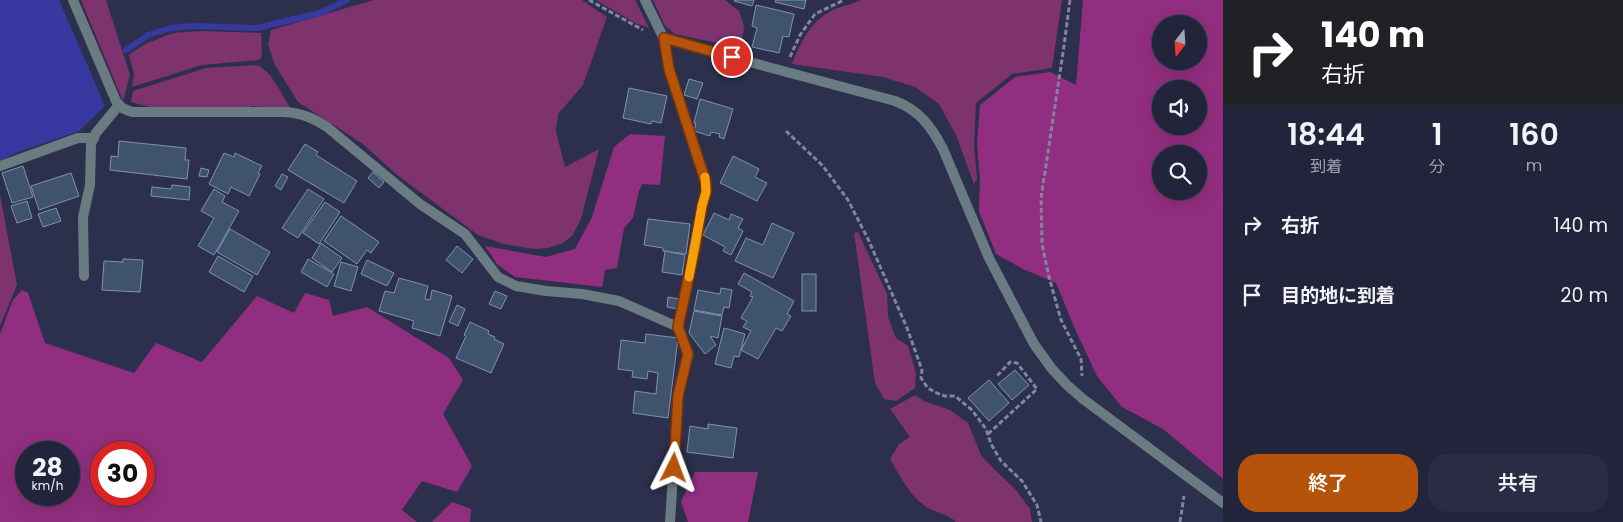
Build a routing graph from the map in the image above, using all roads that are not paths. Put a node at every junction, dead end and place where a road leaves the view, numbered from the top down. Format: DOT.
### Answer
graph roads {
  1 [pos="74,0"];
  2 [pos="645,0"];
  3 [pos="664,38"];
  4 [pos="119,105"];
  5 [pos="94,138"];
  6 [pos="0,166"];
  7 [pos="84,276"];
  8 [pos="678,327"];
  9 [pos="1223,503"];
  10 [pos="670,522"];
  1 -- 4 [label="street"];
  2 -- 3 [label="street"];
  3 -- 8 [label="street"];
  3 -- 9 [label="street"];
  4 -- 5 [label="street"];
  4 -- 8 [label="street"];
  5 -- 6 [label="street"];
  5 -- 7 [label="street"];
  8 -- 10 [label="street"];
}
